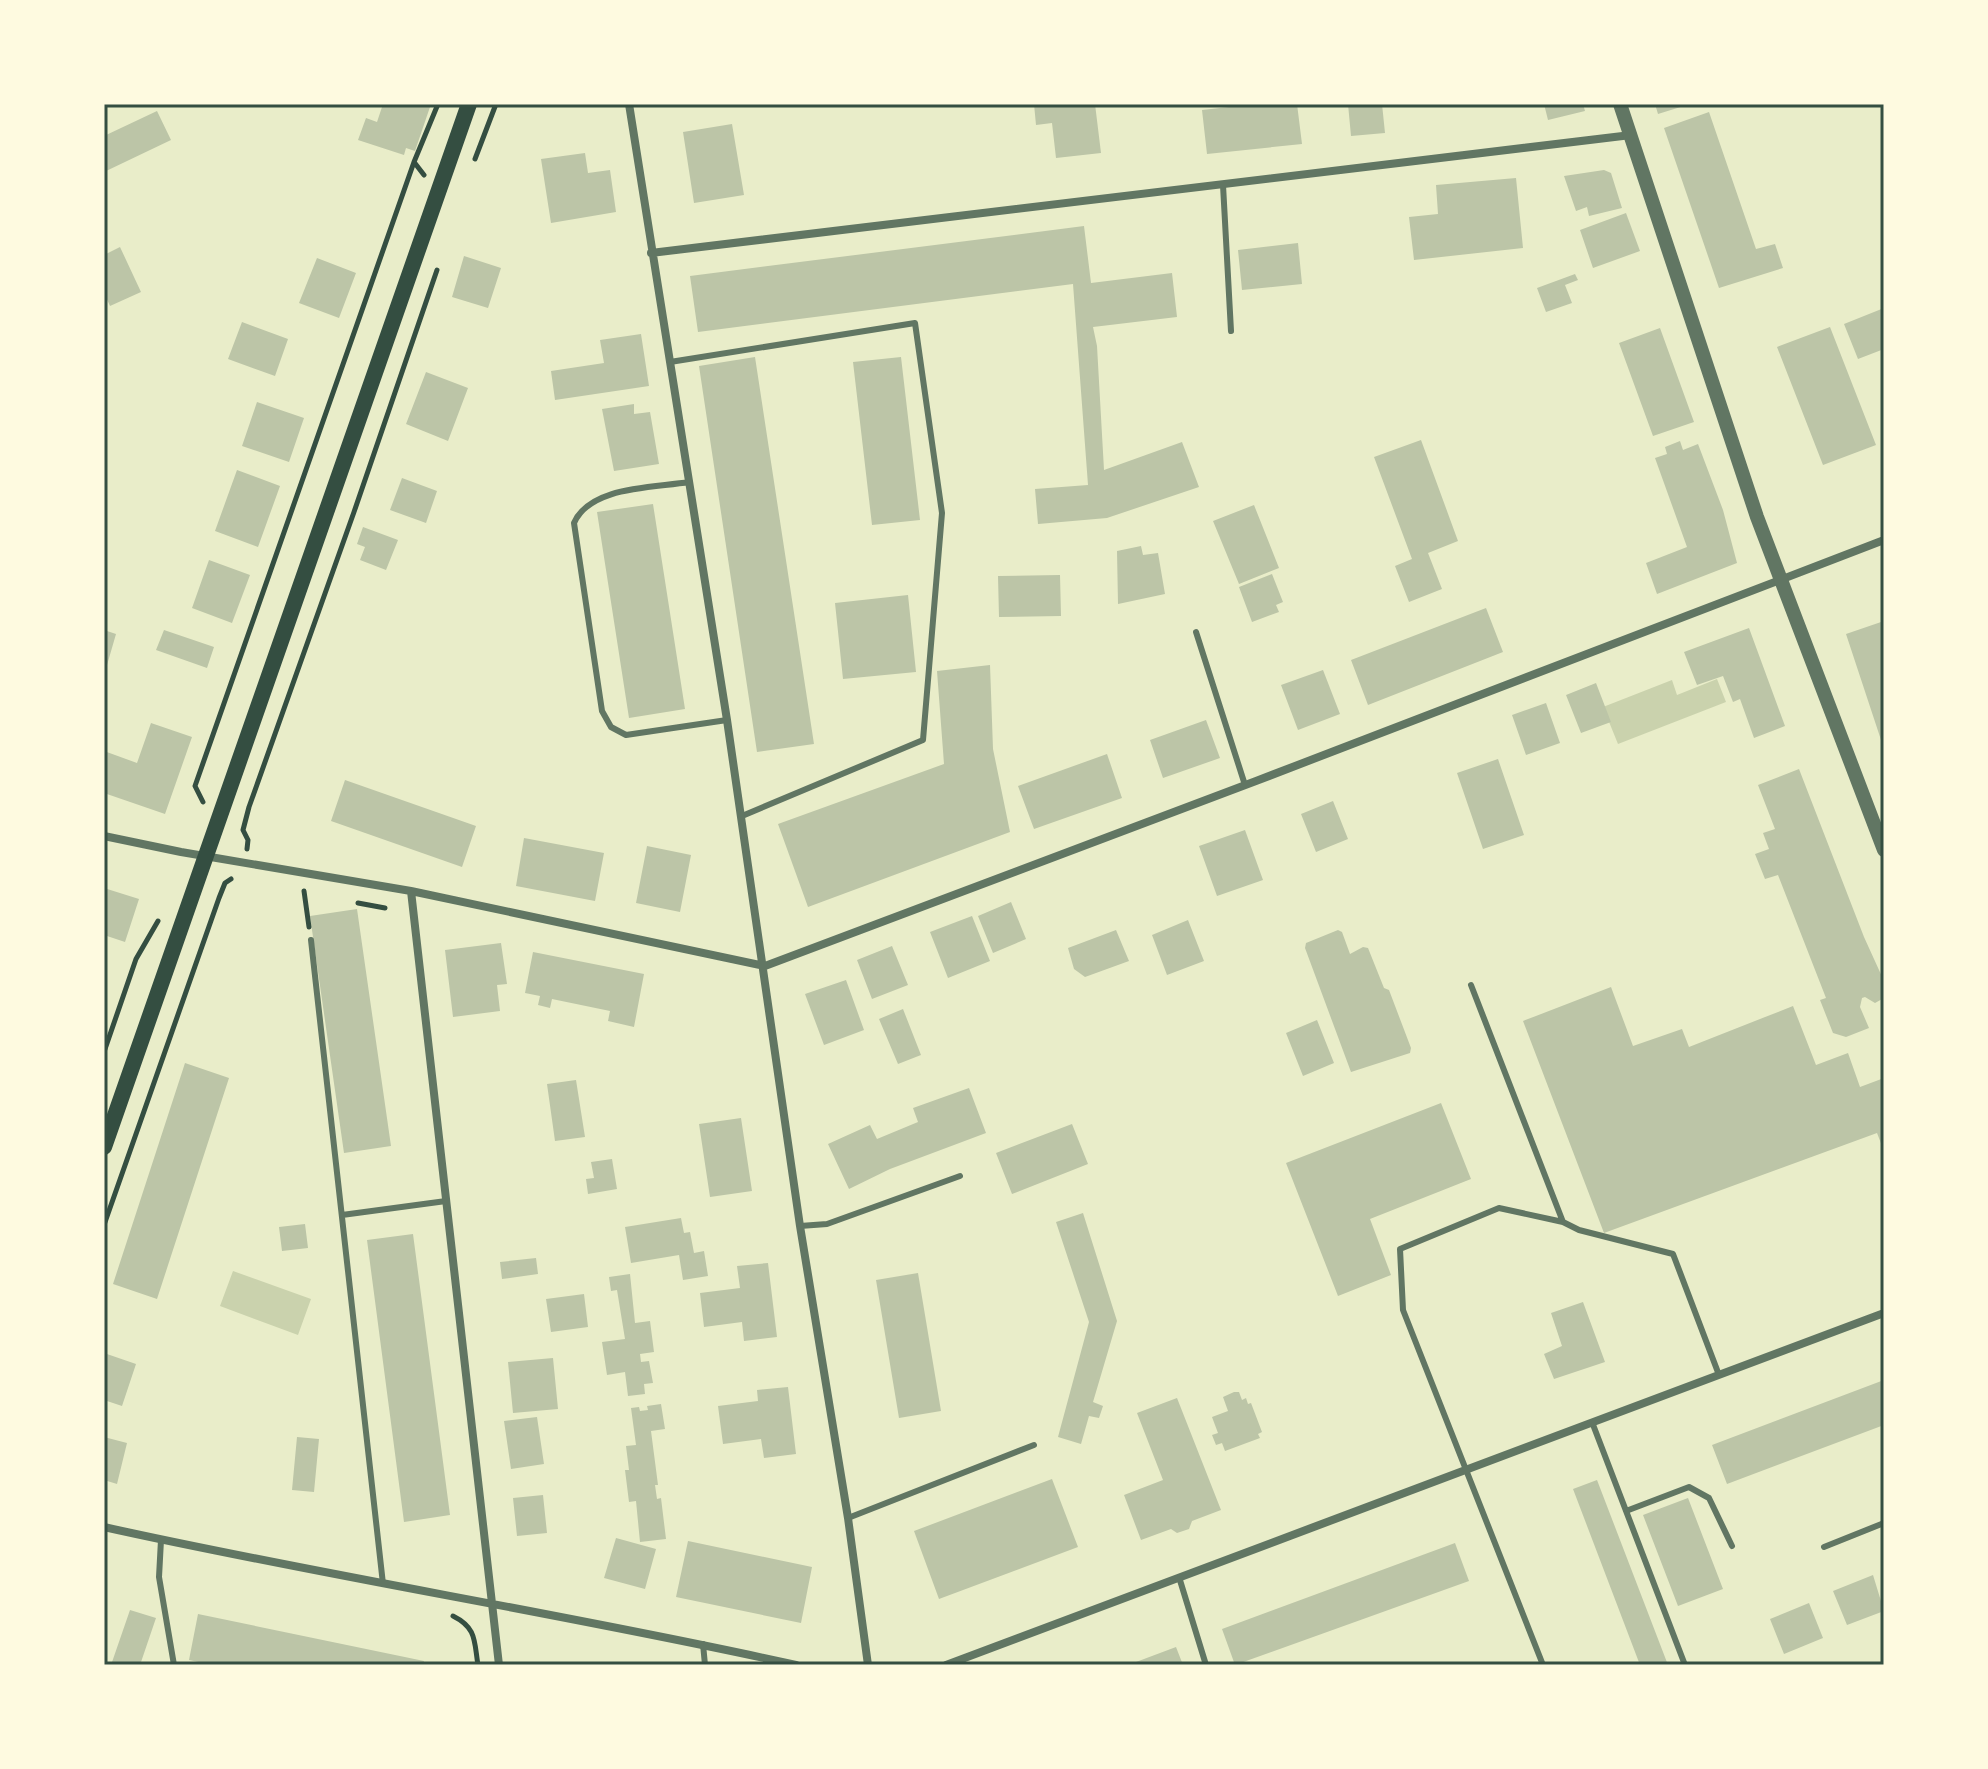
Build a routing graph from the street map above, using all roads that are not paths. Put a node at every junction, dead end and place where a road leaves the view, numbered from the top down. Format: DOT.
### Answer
graph roads {
  1 [pos="469,104"];
  2 [pos="629,104"];
  3 [pos="1620,104"];
  4 [pos="1631,135"];
  5 [pos="1223,185"];
  6 [pos="651,253"];
  7 [pos="1231,331"];
  8 [pos="670,362"];
  9 [pos="689,482"];
  10 [pos="1884,540"];
  11 [pos="1780,580"];
  12 [pos="1196,632"];
  13 [pos="727,720"];
  14 [pos="1245,785"];
  15 [pos="742,816"];
  16 [pos="104,836"];
  17 [pos="1884,850"];
  18 [pos="206,855"];
  19 [pos="411,891"];
  20 [pos="311,940"];
  21 [pos="765,966"];
  22 [pos="1471,985"];
  23 [pos="104,1147"];
  24 [pos="960,1176"];
  25 [pos="446,1201"];
  26 [pos="342,1215"];
  27 [pos="1563,1222"];
  28 [pos="800,1226"];
  29 [pos="1884,1313"];
  30 [pos="1719,1375"];
  31 [pos="1592,1422"];
  32 [pos="1034,1445"];
  33 [pos="1467,1469"];
  34 [pos="1626,1511"];
  35 [pos="848,1518"];
  36 [pos="1884,1523"];
  37 [pos="104,1527"];
  38 [pos="161,1540"];
  39 [pos="1732,1546"];
  40 [pos="1824,1547"];
  41 [pos="1179,1577"];
  42 [pos="383,1584"];
  43 [pos="492,1605"];
  44 [pos="703,1644"];
  45 [pos="174,1665"];
  46 [pos="499,1665"];
  47 [pos="705,1665"];
  48 [pos="796,1665"];
  49 [pos="868,1665"];
  50 [pos="946,1665"];
  51 [pos="1206,1665"];
  52 [pos="1543,1665"];
  53 [pos="1685,1665"];
  1 -- 18 [label="main road"];
  2 -- 6 [label="street"];
  3 -- 4 [label="street"];
  4 -- 5 [label="street"];
  4 -- 11 [label="street"];
  5 -- 6 [label="street"];
  5 -- 7 [label="lane"];
  6 -- 8 [label="street"];
  8 -- 9 [label="street"];
  8 -- 15 [label="lane"];
  9 -- 13 [label="street"];
  9 -- 13 [label="lane"];
  10 -- 11 [label="street"];
  11 -- 14 [label="street"];
  11 -- 17 [label="street"];
  12 -- 14 [label="lane"];
  13 -- 15 [label="street"];
  14 -- 21 [label="street"];
  15 -- 21 [label="street"];
  16 -- 18 [label="street"];
  18 -- 19 [label="street"];
  18 -- 23 [label="main road"];
  19 -- 21 [label="street"];
  19 -- 25 [label="street"];
  20 -- 26 [label="lane"];
  21 -- 28 [label="street"];
  22 -- 27 [label="lane"];
  24 -- 28 [label="lane"];
  25 -- 26 [label="lane"];
  25 -- 43 [label="street"];
  26 -- 42 [label="lane"];
  27 -- 30 [label="lane"];
  27 -- 33 [label="lane"];
  28 -- 35 [label="street"];
  29 -- 30 [label="street"];
  30 -- 31 [label="street"];
  31 -- 33 [label="street"];
  31 -- 34 [label="lane"];
  32 -- 35 [label="lane"];
  33 -- 41 [label="street"];
  33 -- 52 [label="lane"];
  34 -- 39 [label="lane"];
  34 -- 53 [label="lane"];
  35 -- 49 [label="street"];
  36 -- 40 [label="lane"];
  37 -- 38 [label="street"];
  38 -- 42 [label="street"];
  38 -- 45 [label="lane"];
  41 -- 50 [label="street"];
  41 -- 51 [label="lane"];
  42 -- 43 [label="street"];
  43 -- 44 [label="street"];
  43 -- 46 [label="street"];
  44 -- 47 [label="lane"];
  44 -- 48 [label="street"];
}
